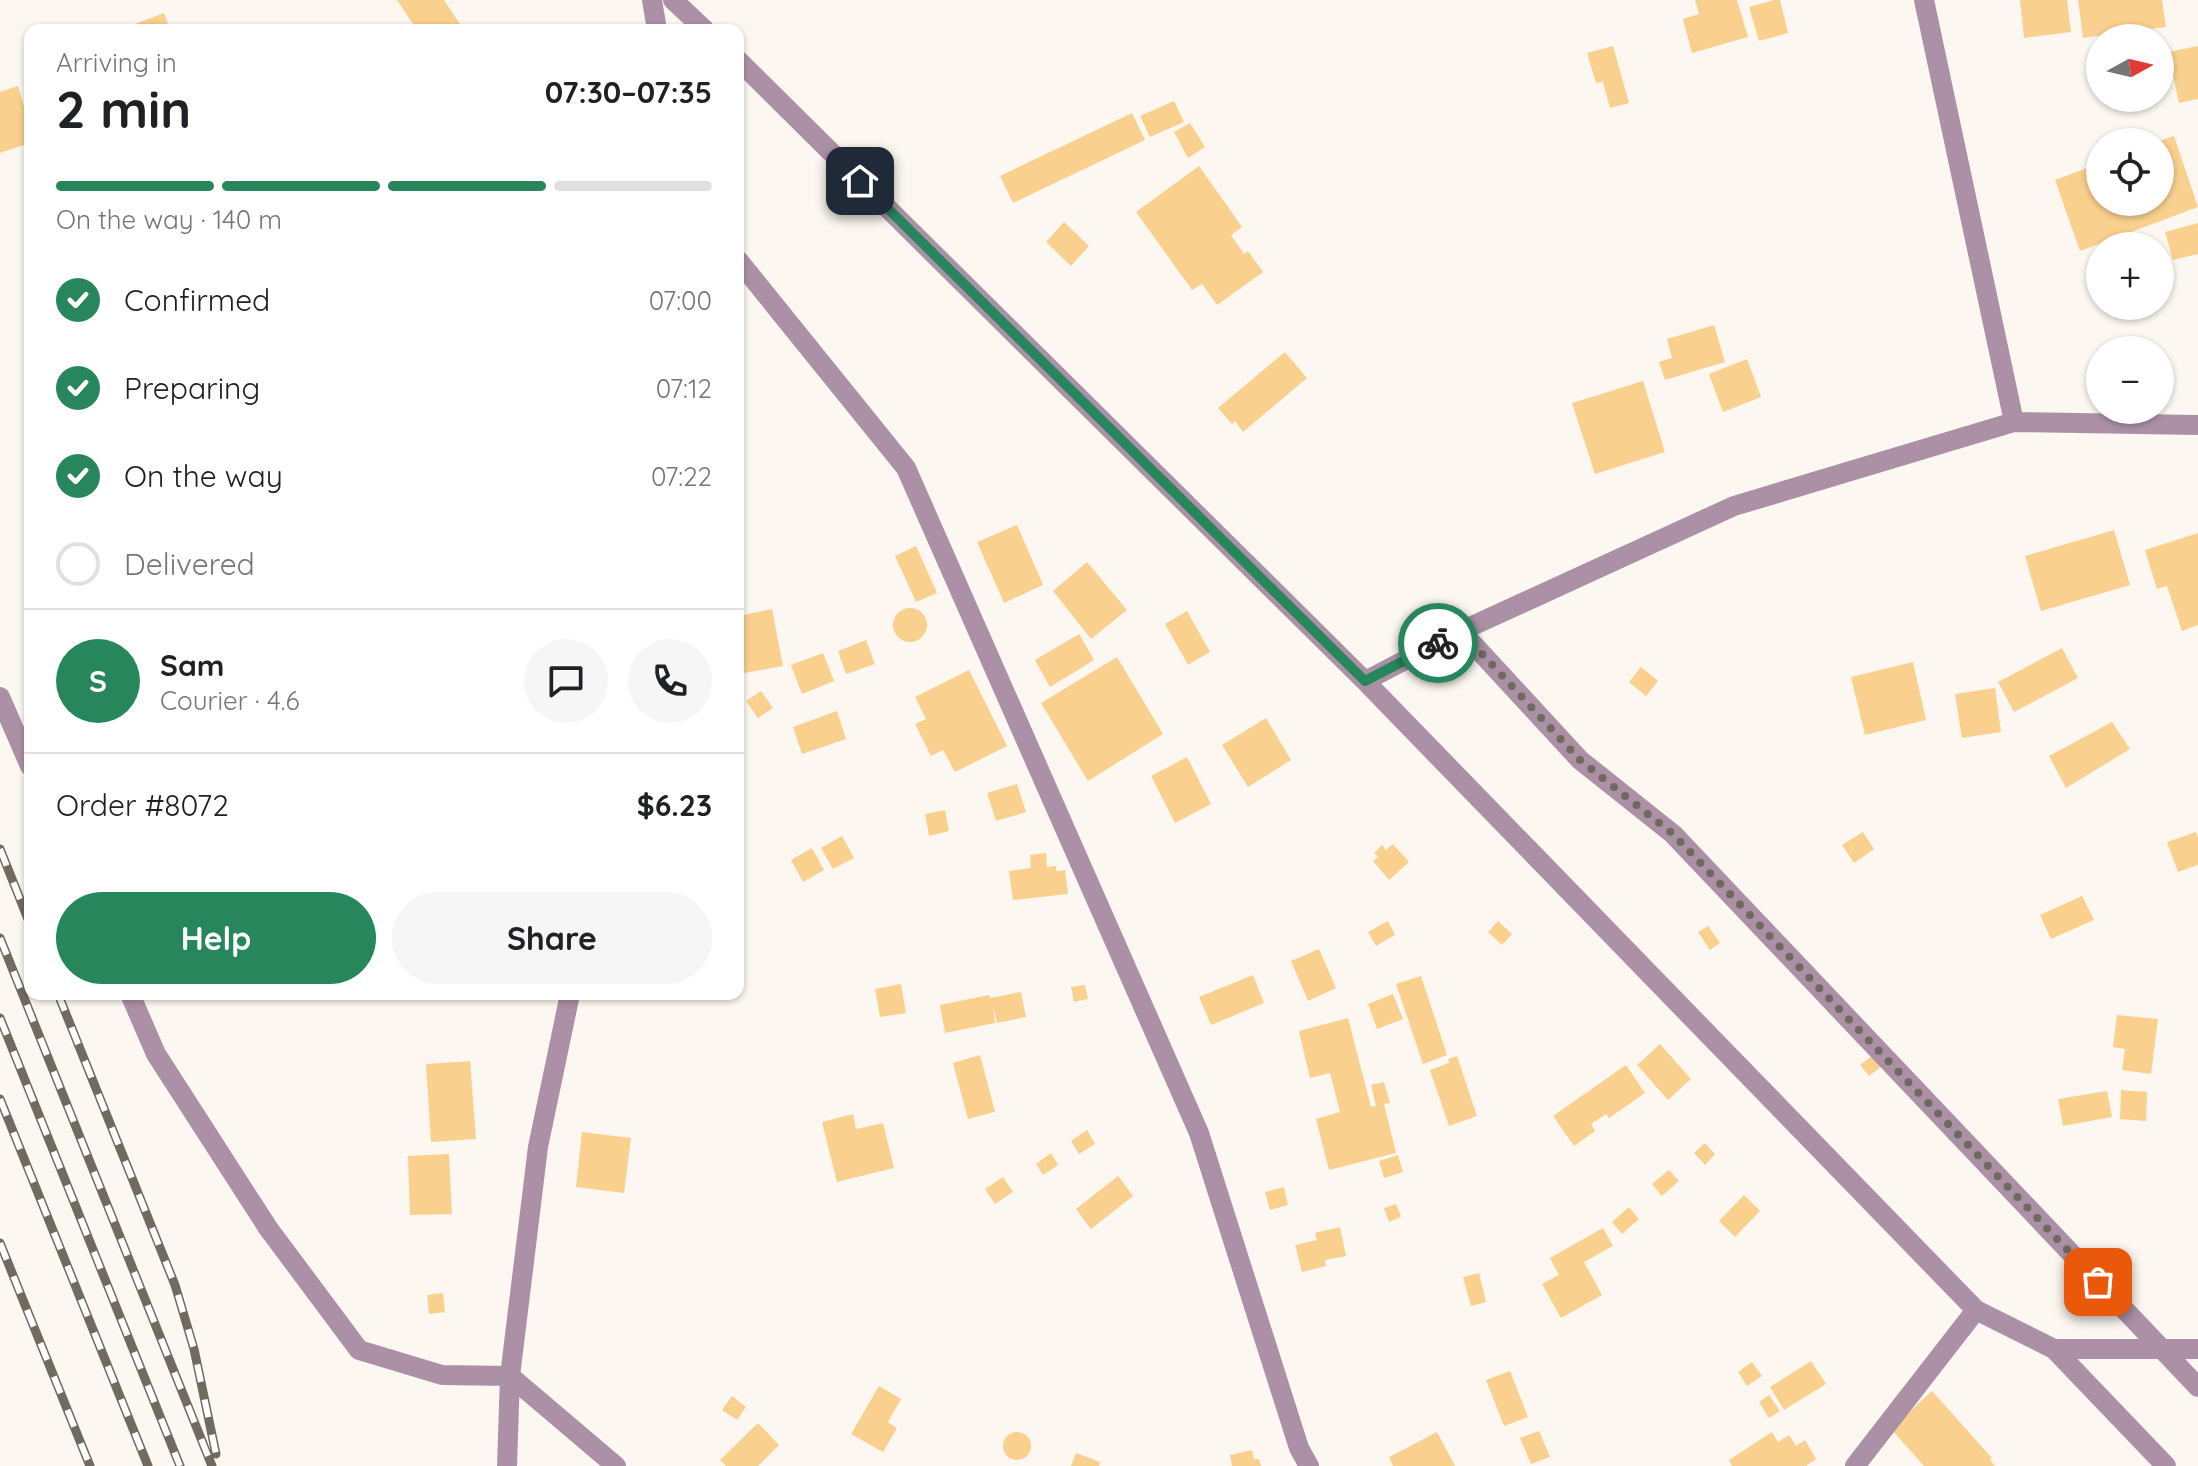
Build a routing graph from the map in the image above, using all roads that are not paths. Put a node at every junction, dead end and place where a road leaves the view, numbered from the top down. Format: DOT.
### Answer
graph roads {
  1 [pos="652,0"];
  2 [pos="673,0"];
  3 [pos="1924,0"];
  4 [pos="656,24"];
  5 [pos="699,24"];
  6 [pos="744,66"];
  7 [pos="744,267"];
  8 [pos="2014,422"];
  9 [pos="2198,425"];
  10 [pos="1461,631"];
  11 [pos="1365,681"];
  12 [pos="0,697"];
  13 [pos="24,752"];
  14 [pos="133,1000"];
  15 [pos="569,1000"];
  16 [pos="1976,1310"];
  17 [pos="2054,1349"];
  18 [pos="2162,1349"];
  19 [pos="2198,1349"];
  20 [pos="510,1376"];
  21 [pos="2198,1387"];
  22 [pos="507,1466"];
  23 [pos="616,1466"];
  24 [pos="1309,1466"];
  25 [pos="1855,1466"];
  26 [pos="2166,1466"];
  1 -- 4 [label="street"];
  2 -- 5 [label="street"];
  3 -- 8 [label="street"];
  6 -- 11 [label="street"];
  7 -- 24 [label="street"];
  8 -- 9 [label="street"];
  8 -- 10 [label="street"];
  10 -- 11 [label="street"];
  10 -- 18 [label="street"];
  11 -- 16 [label="street"];
  12 -- 13 [label="street"];
  14 -- 20 [label="street"];
  15 -- 20 [label="street"];
  16 -- 17 [label="street"];
  16 -- 25 [label="street"];
  17 -- 18 [label="street"];
  17 -- 26 [label="street"];
  18 -- 19 [label="street"];
  18 -- 21 [label="street"];
  20 -- 22 [label="street"];
  20 -- 23 [label="street"];
}
